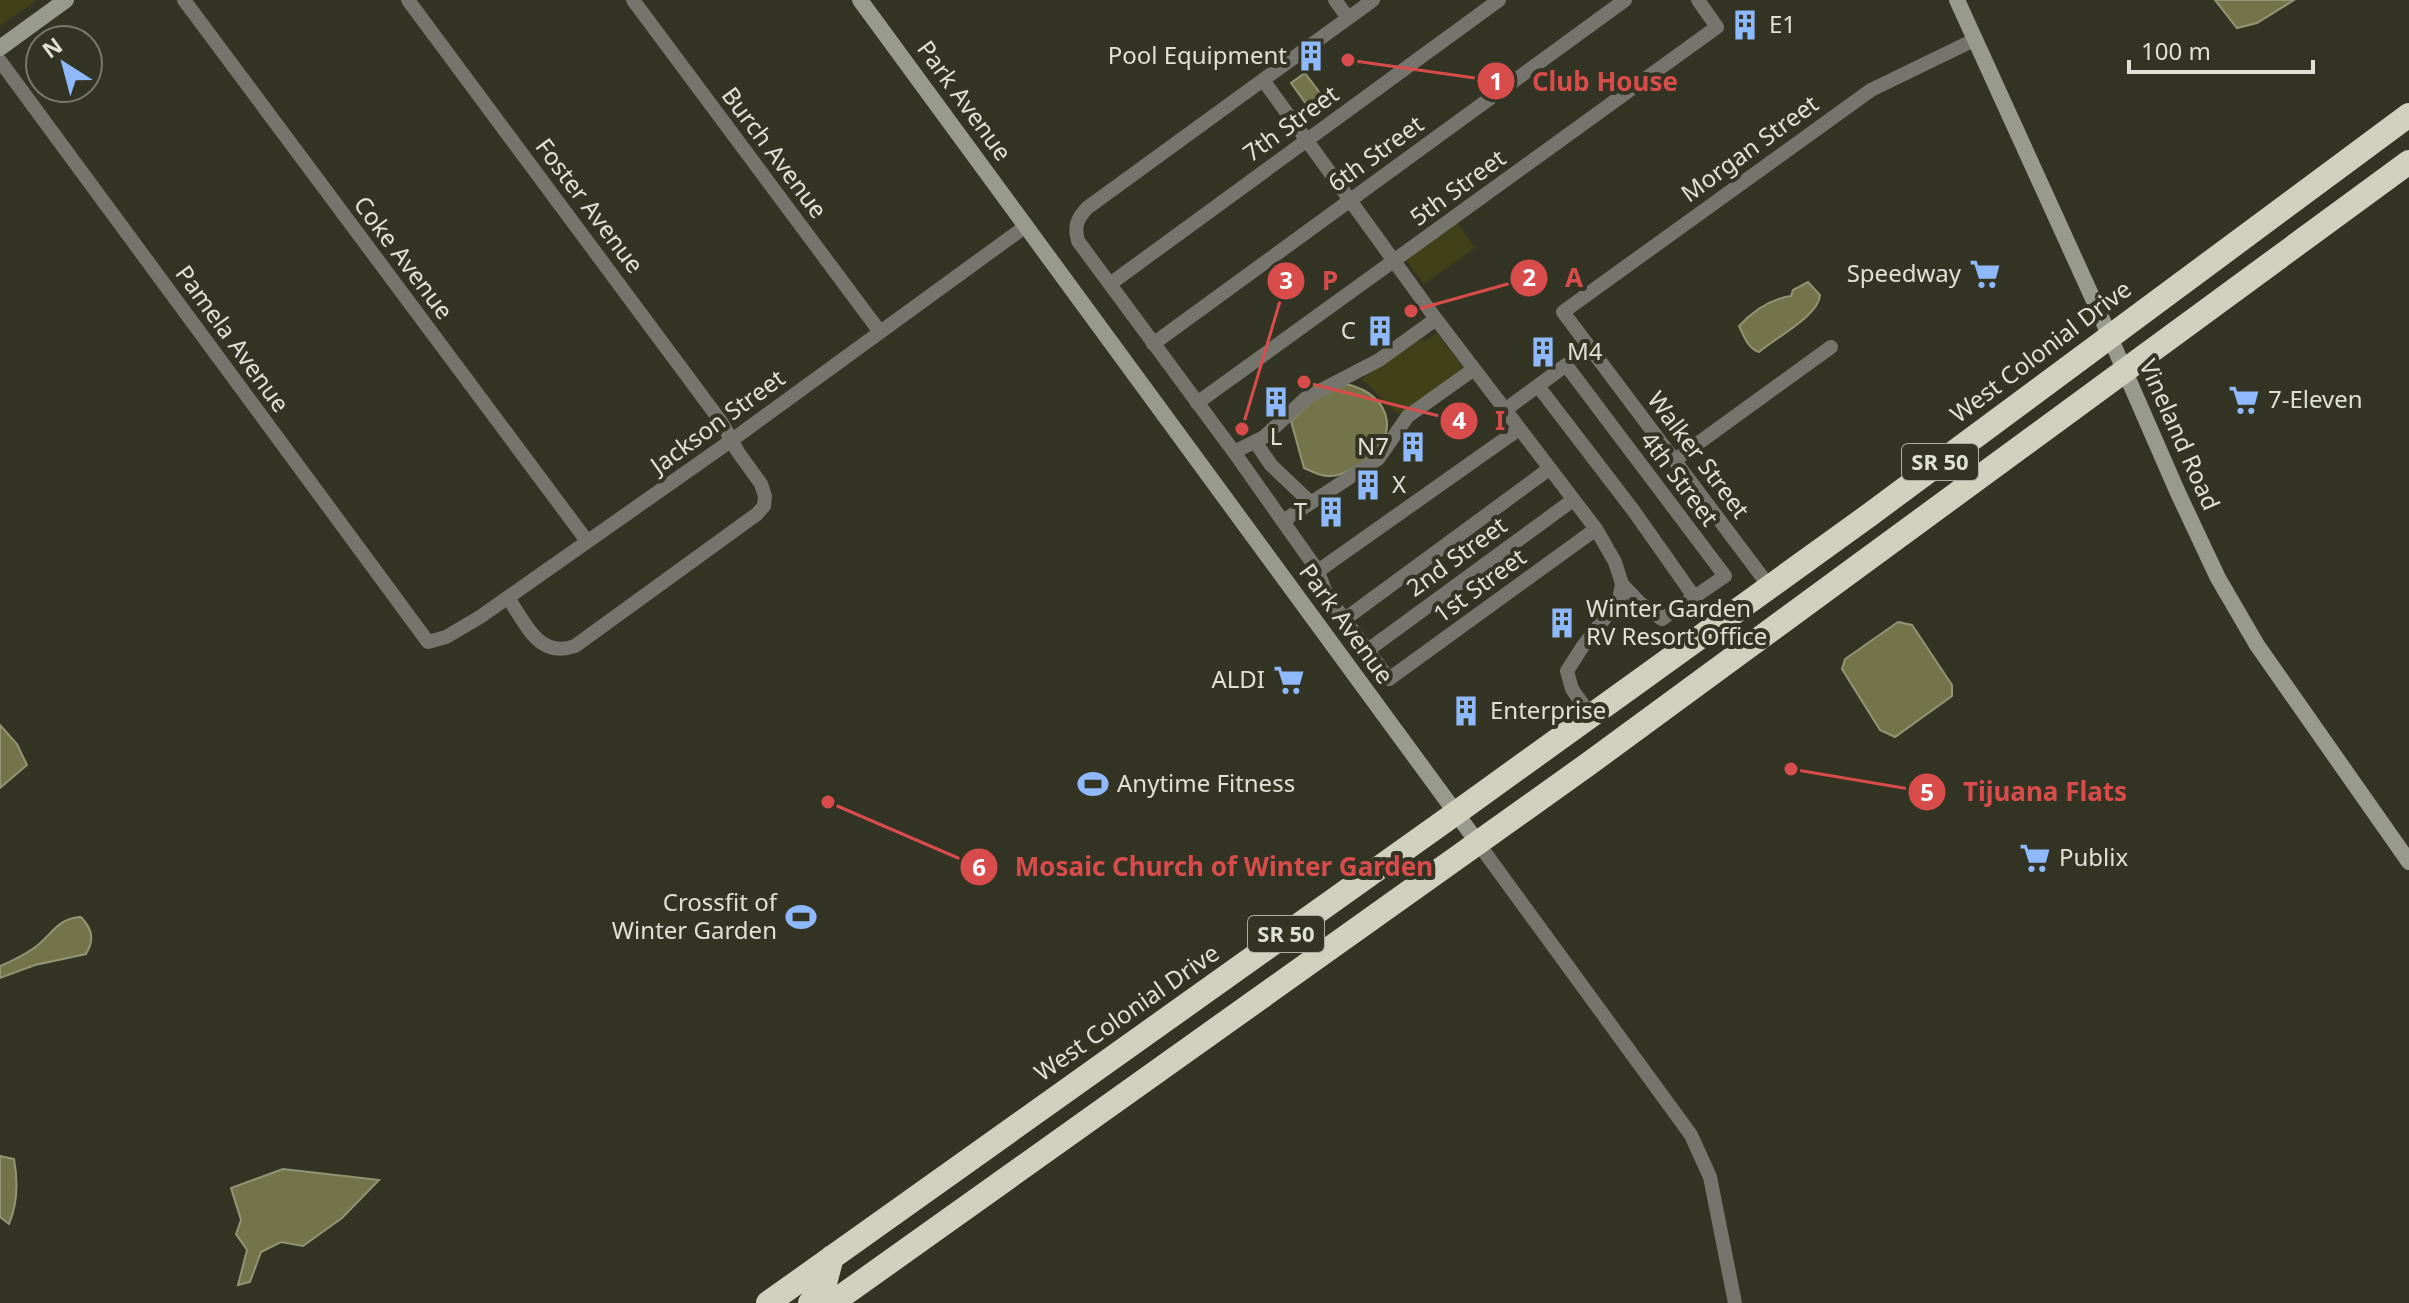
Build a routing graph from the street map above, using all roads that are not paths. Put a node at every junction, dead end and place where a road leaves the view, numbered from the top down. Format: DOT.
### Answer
graph roads {
  1 [pos="66,0"];
  2 [pos="184,0"];
  3 [pos="408,0"];
  4 [pos="633,0"];
  5 [pos="860,0"];
  6 [pos="1335,0"];
  7 [pos="1373,0"];
  8 [pos="1499,0"];
  9 [pos="1625,0"];
  10 [pos="1698,0"];
  11 [pos="1959,1"];
  12 [pos="1348,18"];
  13 [pos="1974,40"];
  14 [pos="0,48"];
  15 [pos="0,61"];
  16 [pos="1263,80"];
  17 [pos="2409,115"];
  18 [pos="1306,141"];
  19 [pos="2409,162"];
  20 [pos="1350,201"];
  21 [pos="1026,226"];
  22 [pos="1394,262"];
  23 [pos="1110,284"];
  24 [pos="1563,312"];
  25 [pos="1436,319"];
  26 [pos="880,332"];
  27 [pos="2109,336"];
  28 [pos="1153,344"];
  29 [pos="1831,347"];
  30 [pos="1474,369"];
  31 [pos="2124,371"];
  32 [pos="1538,386"];
  33 [pos="1197,403"];
  34 [pos="1505,410"];
  35 [pos="1519,429"];
  36 [pos="732,440"];
  37 [pos="1256,443"];
  38 [pos="1234,452"];
  39 [pos="1675,460"];
  40 [pos="1549,469"];
  41 [pos="1573,500"];
  42 [pos="1310,502"];
  43 [pos="1868,516"];
  44 [pos="1283,521"];
  45 [pos="1596,529"];
  46 [pos="587,541"];
  47 [pos="1318,571"];
  48 [pos="1622,584"];
  49 [pos="1769,586"];
  50 [pos="508,598"];
  51 [pos="1695,598"];
  52 [pos="1345,619"];
  53 [pos="1779,625"];
  54 [pos="428,642"];
  55 [pos="1368,650"];
  56 [pos="1687,689"];
  57 [pos="1591,716"];
  58 [pos="1456,813"];
  59 [pos="1478,843"];
  60 [pos="2409,862"];
  61 [pos="1237,969"];
  62 [pos="1190,1047"];
  63 [pos="904,1205"];
  64 [pos="832,1257"];
  65 [pos="839,1298"];
  66 [pos="768,1303"];
  67 [pos="810,1303"];
  68 [pos="1735,1303"];
  1 -- 14 [label="street"];
  2 -- 46 [label="street, Coke Avenue"];
  3 -- 36 [label="street, Foster Avenue"];
  4 -- 26 [label="street, Burch Avenue"];
  5 -- 21 [label="street, Park Avenue"];
  6 -- 12 [label="street"];
  7 -- 12 [label="street"];
  8 -- 18 [label="street, 7th Street"];
  9 -- 20 [label="street, 6th Street"];
  10 -- 22 [label="street, 5th Street"];
  11 -- 13 [label="street, Vineland Road"];
  12 -- 16 [label="street"];
  13 -- 24 [label="street, Morgan Street"];
  13 -- 27 [label="street, Vineland Road"];
  15 -- 54 [label="street, Pamela Avenue"];
  16 -- 18 [label="street"];
  16 -- 23 [label="street"];
  17 -- 27 [label="highway, West Colonial Drive / SR 50"];
  18 -- 20 [label="street"];
  18 -- 23 [label="street, 7th Street"];
  19 -- 31 [label="highway, SR 50"];
  20 -- 22 [label="street"];
  20 -- 28 [label="street, 6th Street"];
  21 -- 26 [label="street, Jackson Street"];
  21 -- 58 [label="street, Park Avenue"];
  22 -- 25 [label="street"];
  22 -- 33 [label="street, 5th Street"];
  23 -- 28 [label="street"];
  24 -- 39 [label="street, Walker Street"];
  25 -- 30 [label="street"];
  25 -- 37 [label="street"];
  26 -- 36 [label="street, Jackson Street"];
  27 -- 31 [label="street, Vineland Road"];
  27 -- 43 [label="highway, West Colonial Drive / SR 50"];
  28 -- 33 [label="street"];
  29 -- 39 [label="street"];
  30 -- 34 [label="street"];
  30 -- 42 [label="street"];
  31 -- 53 [label="highway, SR 50"];
  31 -- 60 [label="street, Vineland Road"];
  32 -- 34 [label="street, 4th Street"];
  32 -- 51 [label="street"];
  32 -- 51 [label="street, 4th Street"];
  33 -- 38 [label="street"];
  34 -- 35 [label="street"];
  35 -- 40 [label="street"];
  35 -- 47 [label="street"];
  36 -- 46 [label="street, Jackson Street"];
  36 -- 50 [label="street, Foster Avenue"];
  37 -- 38 [label="street"];
  37 -- 42 [label="street"];
  38 -- 44 [label="street"];
  39 -- 49 [label="street, Walker Street"];
  40 -- 41 [label="street"];
  40 -- 52 [label="street"];
  41 -- 45 [label="street"];
  41 -- 55 [label="street, 2nd Street"];
  42 -- 44 [label="street"];
  43 -- 49 [label="highway, West Colonial Drive / SR 50"];
  43 -- 53 [label="highway"];
  44 -- 47 [label="street"];
  45 -- 48 [label="street"];
  45 -- 55 [label="street, 1st Street"];
  46 -- 50 [label="street, Jackson Street"];
  47 -- 52 [label="street"];
  48 -- 51 [label="street, 4th Street"];
  48 -- 57 [label="street"];
  49 -- 56 [label="highway"];
  49 -- 57 [label="highway, West Colonial Drive / SR 50"];
  50 -- 54 [label="street, Jackson Street"];
  52 -- 55 [label="street"];
  53 -- 56 [label="highway, SR 50"];
  56 -- 59 [label="highway, SR 50"];
  57 -- 58 [label="highway, West Colonial Drive / SR 50"];
  58 -- 59 [label="street, Park Avenue"];
  58 -- 61 [label="highway, West Colonial Drive / SR 50"];
  59 -- 62 [label="highway, SR 50"];
  59 -- 68 [label="street, Park Avenue"];
  61 -- 62 [label="highway"];
  61 -- 63 [label="highway, West Colonial Drive / SR 50"];
  62 -- 65 [label="highway, SR 50"];
  63 -- 64 [label="highway, West Colonial Drive / SR 50"];
  63 -- 65 [label="highway"];
  64 -- 66 [label="highway, West Colonial Drive / SR 50"];
  64 -- 67 [label="highway"];
}
